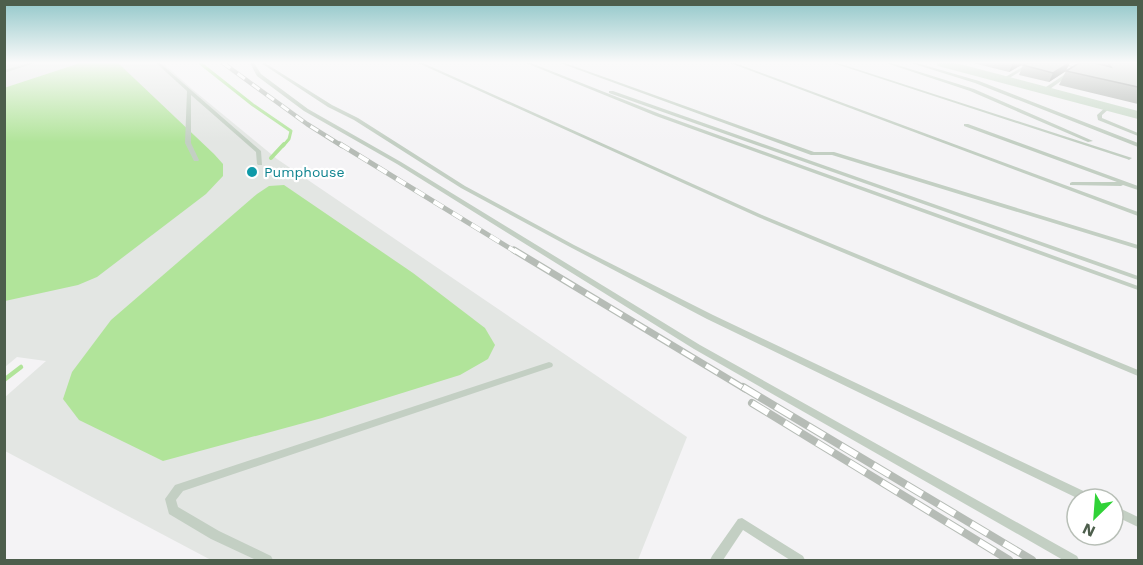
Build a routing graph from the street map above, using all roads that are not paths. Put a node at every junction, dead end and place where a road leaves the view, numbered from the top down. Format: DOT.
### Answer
graph roads {
  1 [pos="278,89"];
  2 [pos="304,89"];
  3 [pos="479,89"];
  4 [pos="594,89"];
  5 [pos="607,89"];
  6 [pos="635,89"];
  7 [pos="803,89"];
  8 [pos="917,89"];
  9 [pos="967,89"];
  10 [pos="995,89"];
  11 [pos="1045,90"];
  12 [pos="189,91"];
  13 [pos="1108,107"];
  14 [pos="1138,115"];
  15 [pos="966,125"];
  16 [pos="1138,135"];
  17 [pos="1137,146"];
  18 [pos="1129,158"];
  19 [pos="196,160"];
  20 [pos="1138,162"];
  21 [pos="261,164"];
  22 [pos="1072,184"];
  23 [pos="1128,184"];
  24 [pos="1138,188"];
  25 [pos="1138,214"];
  26 [pos="1138,246"];
  27 [pos="1138,279"];
  28 [pos="1138,288"];
  29 [pos="549,366"];
  30 [pos="1138,373"];
  31 [pos="1065,487"];
  32 [pos="267,561"];
  33 [pos="716,561"];
  34 [pos="799,561"];
  35 [pos="1073,561"];
  1 -- 35 [label="lane"];
  2 -- 31 [label="lane"];
  3 -- 30 [label="lane"];
  4 -- 28 [label="lane"];
  5 -- 27 [label="lane"];
  6 -- 26 [label="lane"];
  7 -- 25 [label="lane"];
  8 -- 18 [label="lane"];
  9 -- 18 [label="lane"];
  10 -- 17 [label="lane"];
  11 -- 13 [label="main road"];
  12 -- 19 [label="lane"];
  12 -- 21 [label="lane"];
  13 -- 14 [label="main road"];
  13 -- 16 [label="lane"];
  15 -- 23 [label="lane"];
  18 -- 20 [label="lane"];
  22 -- 23 [label="lane"];
  23 -- 24 [label="lane"];
  29 -- 32 [label="lane"];
  33 -- 34 [label="lane"];
}
